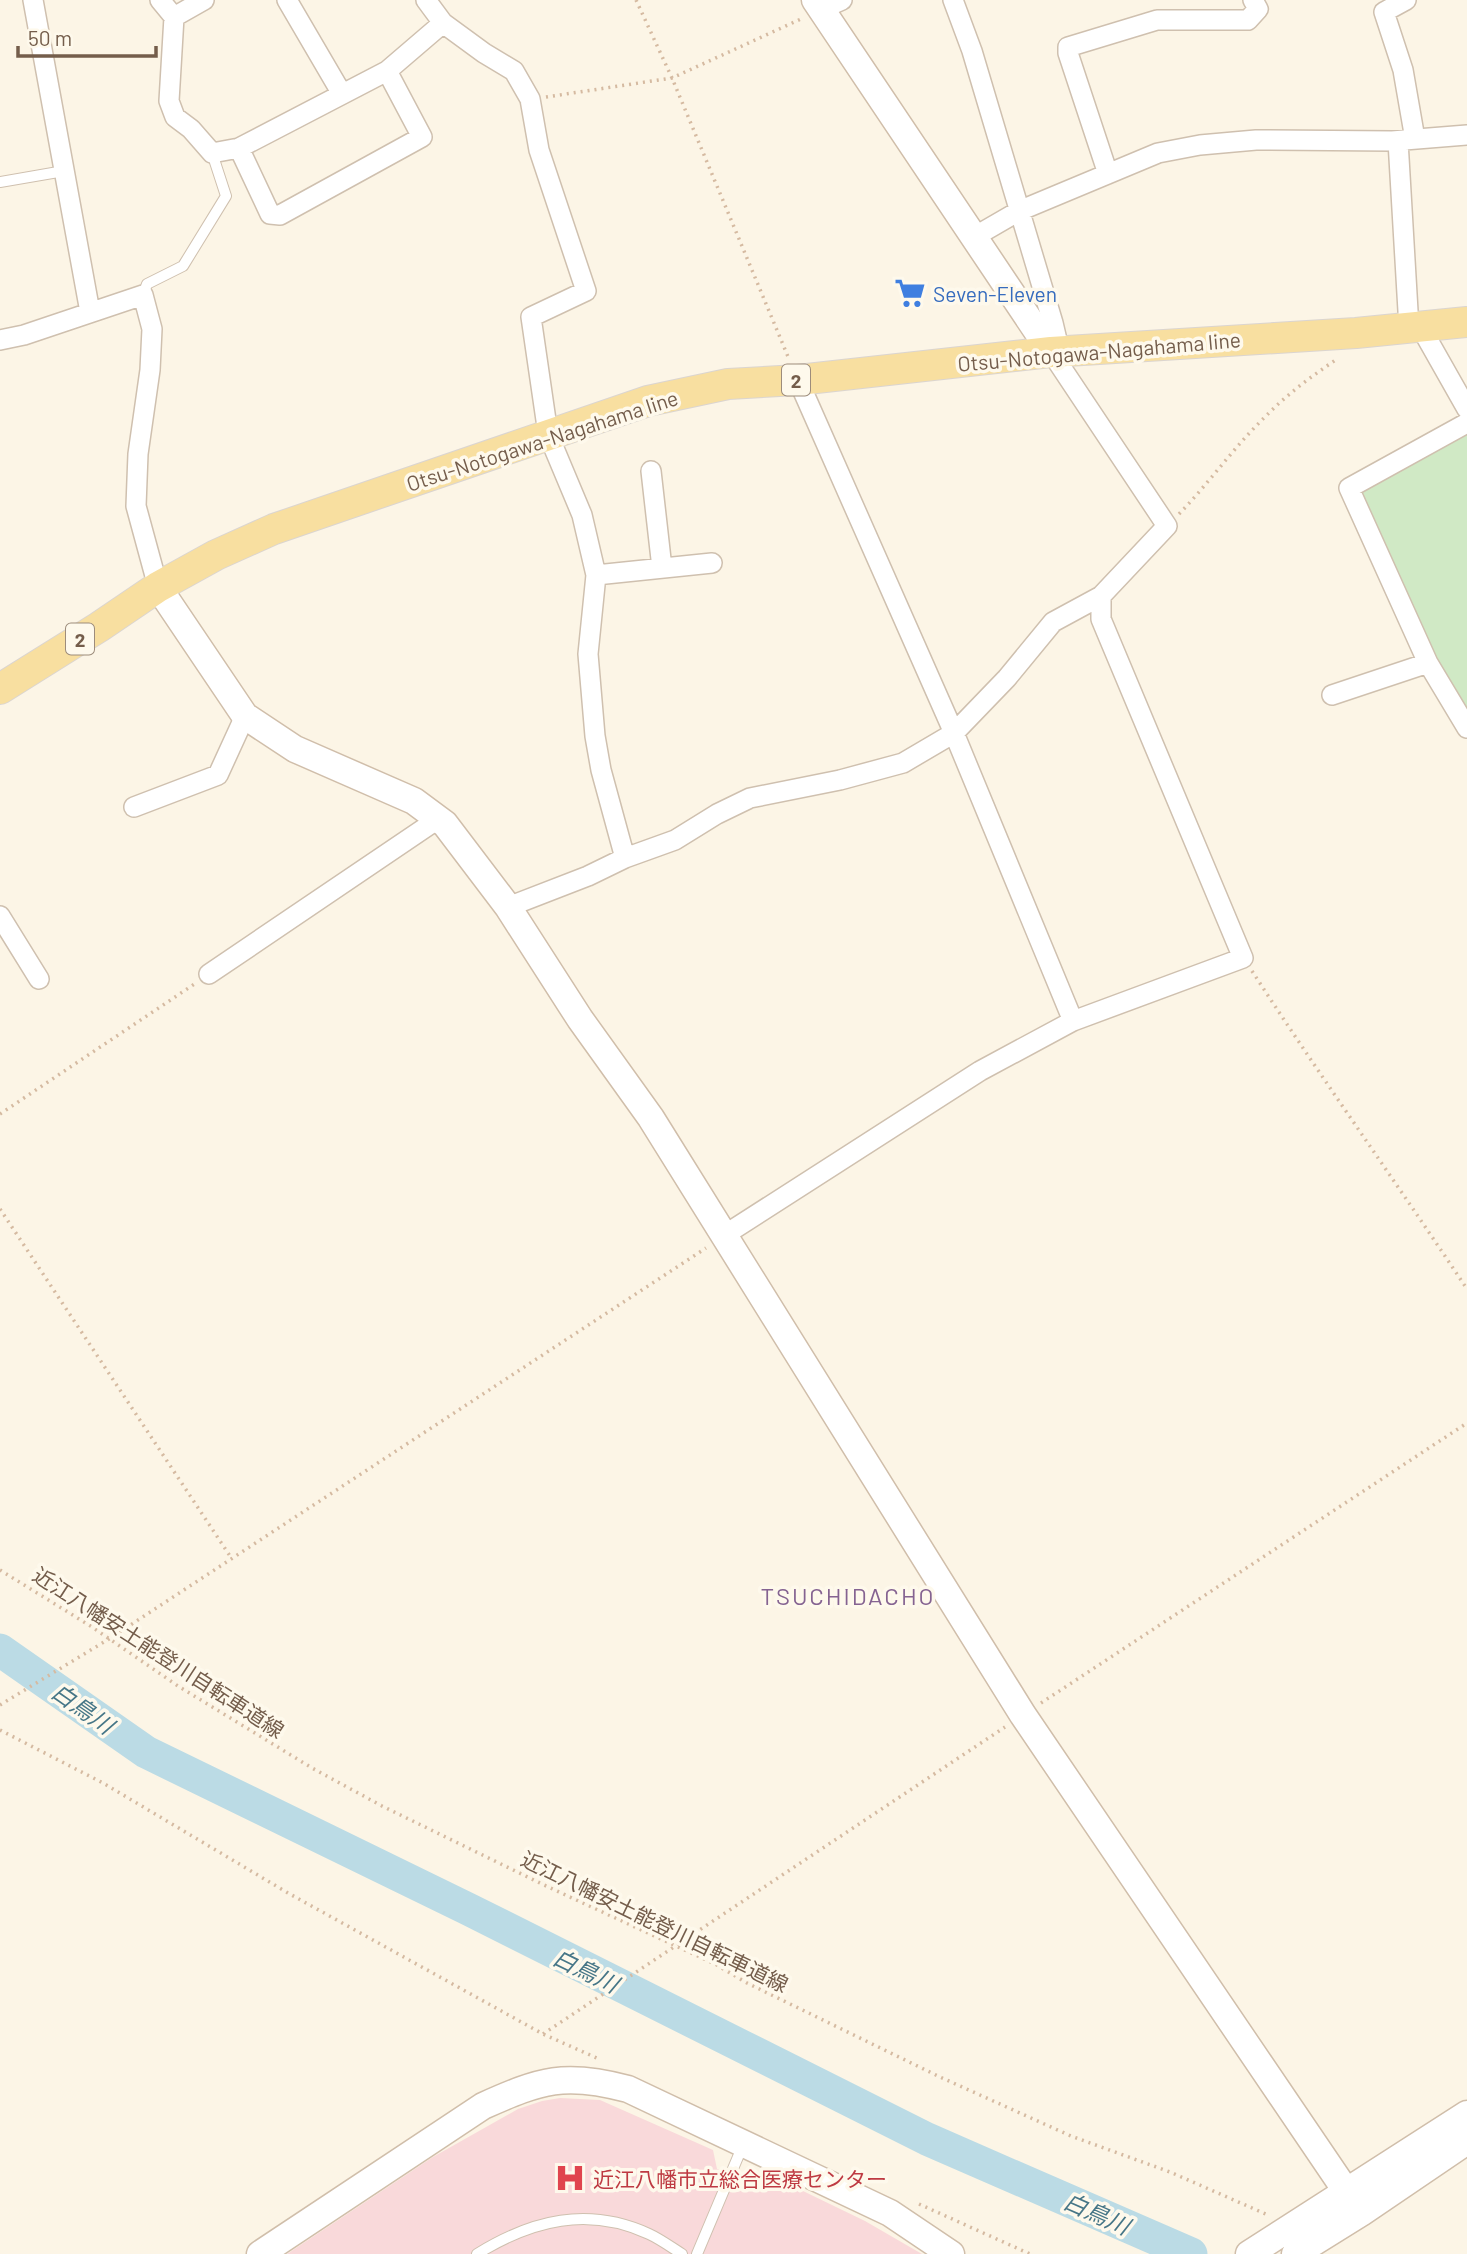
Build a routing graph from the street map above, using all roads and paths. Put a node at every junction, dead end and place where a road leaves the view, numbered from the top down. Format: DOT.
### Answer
graph roads {
  1 [pos="160,0"];
  2 [pos="204,0"];
  3 [pos="286,0"];
  4 [pos="426,0"];
  5 [pos="636,0"];
  6 [pos="953,0"];
  7 [pos="1253,0"];
  8 [pos="1406,0"];
  9 [pos="37,1"];
  10 [pos="826,3"];
  11 [pos="174,17"];
  12 [pos="443,23"];
  13 [pos="387,71"];
  14 [pos="672,78"];
  15 [pos="342,94"];
  16 [pos="530,99"];
  17 [pos="1467,135"];
  18 [pos="1406,140"];
  19 [pos="239,148"];
  20 [pos="212,153"];
  21 [pos="64,170"];
  22 [pos="1108,174"];
  23 [pos="0,181"];
  24 [pos="1019,211"];
  25 [pos="974,237"];
  26 [pos="143,295"];
  27 [pos="90,312"];
  28 [pos="1467,322"];
  29 [pos="1414,327"];
  30 [pos="1356,332"];
  31 [pos="0,340"];
  32 [pos="1051,352"];
  33 [pos="798,380"];
  34 [pos="1467,409"];
  35 [pos="1467,424"];
  36 [pos="548,434"];
  37 [pos="651,471"];
  38 [pos="1167,526"];
  39 [pos="712,563"];
  40 [pos="662,568"];
  41 [pos="596,575"];
  42 [pos="158,587"];
  43 [pos="1101,596"];
  44 [pos="1428,663"];
  45 [pos="0,689"];
  46 [pos="1332,695"];
  47 [pos="245,716"];
  48 [pos="1467,728"];
  49 [pos="954,733"];
  50 [pos="134,807"];
  51 [pos="438,819"];
  52 [pos="625,858"];
  53 [pos="508,906"];
  54 [pos="0,916"];
  55 [pos="1243,958"];
  56 [pos="209,974"];
  57 [pos="39,979"];
  58 [pos="1073,1021"];
  59 [pos="0,1114"];
  60 [pos="0,1209"];
  61 [pos="723,1237"];
  62 [pos="1467,1289"];
  63 [pos="1467,1423"];
  64 [pos="232,1559"];
  65 [pos="0,1570"];
  66 [pos="109,1639"];
  67 [pos="0,1706"];
  68 [pos="1023,1715"];
  69 [pos="0,1730"];
  70 [pos="674,1946"];
  71 [pos="1467,2114"];
  72 [pos="1467,2141"];
  73 [pos="744,2143"];
  74 [pos="1354,2202"];
  75 [pos="1284,2233"];
  76 [pos="260,2254"];
  77 [pos="477,2254"];
  78 [pos="682,2254"];
  79 [pos="697,2254"];
  80 [pos="951,2254"];
  81 [pos="1249,2254"];
  1 -- 11 [label="street"];
  2 -- 11 [label="street"];
  3 -- 15 [label="street"];
  4 -- 12 [label="street"];
  5 -- 14 [label="path"];
  6 -- 24 [label="street"];
  7 -- 22 [label="street"];
  8 -- 18 [label="street"];
  9 -- 21 [label="street"];
  10 -- 14 [label="path"];
  10 -- 25 [label="street"];
  11 -- 20 [label="street"];
  12 -- 13 [label="street"];
  12 -- 16 [label="street"];
  13 -- 15 [label="street"];
  13 -- 19 [label="street"];
  14 -- 16 [label="path"];
  14 -- 33 [label="path"];
  15 -- 19 [label="street"];
  16 -- 36 [label="street"];
  17 -- 18 [label="street"];
  18 -- 22 [label="street"];
  18 -- 29 [label="street"];
  19 -- 20 [label="street"];
  20 -- 26 [label="lane"];
  21 -- 23 [label="lane"];
  21 -- 27 [label="street"];
  22 -- 24 [label="street"];
  24 -- 25 [label="street"];
  24 -- 32 [label="street"];
  25 -- 32 [label="street"];
  26 -- 27 [label="street"];
  26 -- 42 [label="street"];
  27 -- 31 [label="street"];
  28 -- 29 [label="main road, Otsu-Notogawa-Nagahama line / 2"];
  29 -- 30 [label="main road, Otsu-Notogawa-Nagahama line / 2"];
  29 -- 34 [label="street"];
  30 -- 32 [label="main road, Otsu-Notogawa-Nagahama line / 2"];
  30 -- 38 [label="path"];
  32 -- 33 [label="main road, Otsu-Notogawa-Nagahama line / 2"];
  32 -- 38 [label="street"];
  33 -- 36 [label="main road, Otsu-Notogawa-Nagahama line / 2"];
  33 -- 49 [label="street"];
  35 -- 44 [label="street"];
  36 -- 41 [label="street"];
  36 -- 42 [label="main road, Otsu-Notogawa-Nagahama line / 2"];
  37 -- 40 [label="street"];
  38 -- 43 [label="street"];
  39 -- 40 [label="street"];
  40 -- 41 [label="street"];
  41 -- 52 [label="street"];
  42 -- 45 [label="main road, Otsu-Notogawa-Nagahama line / 2"];
  42 -- 47 [label="street"];
  43 -- 49 [label="street"];
  43 -- 55 [label="street"];
  44 -- 46 [label="street"];
  44 -- 48 [label="street"];
  47 -- 50 [label="street"];
  47 -- 51 [label="street"];
  49 -- 52 [label="street"];
  49 -- 58 [label="street"];
  51 -- 53 [label="street"];
  51 -- 56 [label="street"];
  52 -- 53 [label="street"];
  53 -- 61 [label="street"];
  54 -- 57 [label="street"];
  55 -- 58 [label="street"];
  55 -- 62 [label="path"];
  56 -- 59 [label="path"];
  58 -- 61 [label="street"];
  60 -- 64 [label="path"];
  61 -- 64 [label="path"];
  61 -- 68 [label="street"];
  63 -- 68 [label="path"];
  64 -- 66 [label="path"];
  65 -- 66 [label="path, 近江八幡安土能登川自転車道線"];
  66 -- 67 [label="path"];
  66 -- 70 [label="path, 近江八幡安土能登川自転車道線"];
  68 -- 70 [label="path"];
  68 -- 74 [label="street"];
  69 -- 70 [label="path"];
  70 -- 75 [label="path, 近江八幡安土能登川自転車道線"];
  71 -- 74 [label="street"];
  72 -- 74 [label="street"];
  73 -- 76 [label="street"];
  73 -- 79 [label="lane"];
  73 -- 80 [label="street"];
  74 -- 75 [label="street"];
  74 -- 75 [label="street"];
  75 -- 81 [label="street"];
  77 -- 78 [label="lane"];
}
